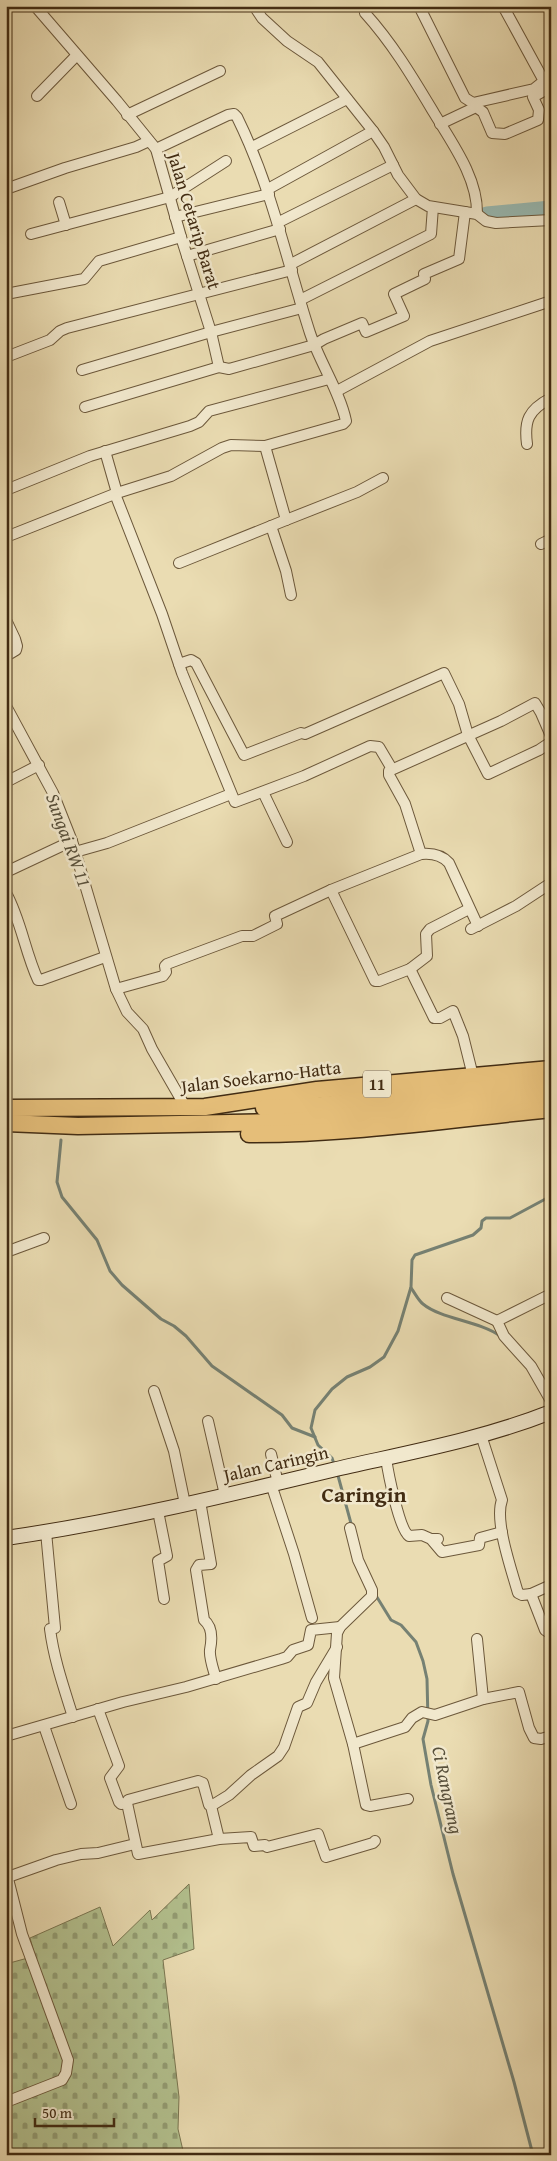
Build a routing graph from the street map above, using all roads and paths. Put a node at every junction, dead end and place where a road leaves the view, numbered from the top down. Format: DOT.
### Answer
graph roads {
  1 [pos="35,6"];
  2 [pos="364,6"];
  3 [pos="419,6"];
  4 [pos="503,6"];
  5 [pos="255,8"];
  6 [pos="76,56"];
  7 [pos="220,71"];
  8 [pos="551,88"];
  9 [pos="37,96"];
  10 [pos="347,98"];
  11 [pos="127,115"];
  12 [pos="440,124"];
  13 [pos="373,131"];
  14 [pos="153,145"];
  15 [pos="252,148"];
  16 [pos="226,161"];
  17 [pos="393,165"];
  18 [pos="6,189"];
  19 [pos="268,191"];
  20 [pos="170,197"];
  21 [pos="416,199"];
  22 [pos="59,202"];
  23 [pos="433,207"];
  24 [pos="464,212"];
  25 [pos="477,214"];
  26 [pos="176,217"];
  27 [pos="551,220"];
  28 [pos="66,225"];
  29 [pos="280,225"];
  30 [pos="31,234"];
  31 [pos="181,237"];
  32 [pos="187,256"];
  33 [pos="291,267"];
  34 [pos="6,294"];
  35 [pos="200,294"];
  36 [pos="551,301"];
  37 [pos="301,304"];
  38 [pos="211,332"];
  39 [pos="314,345"];
  40 [pos="6,357"];
  41 [pos="219,367"];
  42 [pos="82,370"];
  43 [pos="329,379"];
  44 [pos="337,391"];
  45 [pos="551,398"];
  46 [pos="85,407"];
  47 [pos="527,444"];
  48 [pos="265,446"];
  49 [pos="105,451"];
  50 [pos="382,478"];
  51 [pos="6,490"];
  52 [pos="116,494"];
  53 [pos="286,520"];
  54 [pos="271,526"];
  55 [pos="6,537"];
  56 [pos="179,563"];
  57 [pos="291,595"];
  58 [pos="6,620"];
  59 [pos="6,656"];
  60 [pos="179,664"];
  61 [pos="6,706"];
  62 [pos="468,735"];
  63 [pos="551,736"];
  64 [pos="551,742"];
  65 [pos="38,765"];
  66 [pos="392,769"];
  67 [pos="6,782"];
  68 [pos="263,792"];
  69 [pos="231,794"];
  70 [pos="72,841"];
  71 [pos="287,842"];
  72 [pos="75,852"];
  73 [pos="421,854"];
  74 [pos="6,872"];
  75 [pos="551,883"];
  76 [pos="331,890"];
  77 [pos="6,893"];
  78 [pos="469,909"];
  79 [pos="105,957"];
  80 [pos="410,969"];
  81 [pos="116,989"];
  82 [pos="551,1069"];
  83 [pos="473,1076"];
  84 [pos="551,1082"];
  85 [pos="551,1095"];
  86 [pos="204,1107"];
  87 [pos="6,1108"];
  88 [pos="186,1108"];
  89 [pos="551,1109"];
  90 [pos="304,1114"];
  91 [pos="6,1123"];
  92 [pos="6,1131"];
  93 [pos="44,1238"];
  94 [pos="6,1252"];
  95 [pos="551,1294"];
  96 [pos="447,1298"];
  97 [pos="497,1321"];
  98 [pos="154,1391"];
  99 [pos="551,1401"];
  100 [pos="551,1412"];
  101 [pos="208,1421"];
  102 [pos="481,1435"];
  103 [pos="271,1454"];
  104 [pos="386,1458"];
  105 [pos="275,1484"];
  106 [pos="225,1495"];
  107 [pos="200,1501"];
  108 [pos="186,1504"];
  109 [pos="158,1510"];
  110 [pos="350,1528"];
  111 [pos="46,1532"];
  112 [pos="502,1532"];
  113 [pos="6,1538"];
  114 [pos="551,1585"];
  115 [pos="531,1594"];
  116 [pos="164,1599"];
  117 [pos="312,1618"];
  118 [pos="340,1627"];
  119 [pos="551,1631"];
  120 [pos="477,1639"];
  121 [pos="337,1647"];
  122 [pos="216,1678"];
  123 [pos="483,1699"];
  124 [pos="98,1708"];
  125 [pos="73,1717"];
  126 [pos="44,1726"];
  127 [pos="6,1736"];
  128 [pos="551,1736"];
  129 [pos="353,1744"];
  130 [pos="408,1800"];
  131 [pos="127,1803"];
  132 [pos="71,1804"];
  133 [pos="211,1806"];
  134 [pos="219,1839"];
  135 [pos="375,1840"];
  136 [pos="134,1844"];
  137 [pos="7,1874"];
  138 [pos="6,2102"];
  1 -- 6 [label="street, Jalan Cetarip Barat"];
  2 -- 12 [label="street"];
  3 -- 4 [label="street"];
  5 -- 10 [label="street"];
  6 -- 9 [label="street"];
  6 -- 11 [label="street, Jalan Cetarip Barat"];
  7 -- 11 [label="street"];
  8 -- 12 [label="street"];
  10 -- 13 [label="street"];
  10 -- 15 [label="street"];
  11 -- 14 [label="street, Jalan Cetarip Barat"];
  12 -- 25 [label="street"];
  13 -- 17 [label="street"];
  13 -- 19 [label="street"];
  14 -- 15 [label="street"];
  14 -- 18 [label="street"];
  14 -- 20 [label="street, Jalan Cetarip Barat"];
  15 -- 19 [label="street"];
  16 -- 20 [label="street"];
  17 -- 21 [label="street"];
  17 -- 29 [label="street"];
  19 -- 26 [label="street"];
  19 -- 29 [label="street"];
  20 -- 26 [label="street, Jalan Cetarip Barat"];
  20 -- 28 [label="street"];
  21 -- 23 [label="street"];
  21 -- 33 [label="street"];
  22 -- 28 [label="street"];
  23 -- 24 [label="street"];
  23 -- 37 [label="street"];
  24 -- 25 [label="street"];
  24 -- 39 [label="street"];
  25 -- 27 [label="street"];
  26 -- 31 [label="street, Jalan Cetarip Barat"];
  28 -- 30 [label="street"];
  29 -- 32 [label="street"];
  29 -- 33 [label="street"];
  31 -- 32 [label="street, Jalan Cetarip Barat"];
  31 -- 34 [label="street"];
  32 -- 35 [label="street, Jalan Cetarip Barat"];
  33 -- 35 [label="street"];
  33 -- 37 [label="street"];
  35 -- 38 [label="street, Jalan Cetarip Barat"];
  35 -- 40 [label="street"];
  36 -- 44 [label="street"];
  37 -- 38 [label="street"];
  37 -- 39 [label="street"];
  38 -- 41 [label="street, Jalan Cetarip Barat"];
  38 -- 42 [label="street"];
  39 -- 41 [label="street"];
  39 -- 43 [label="street"];
  41 -- 46 [label="street"];
  43 -- 44 [label="street"];
  43 -- 49 [label="street"];
  44 -- 48 [label="street"];
  45 -- 47 [label="street"];
  48 -- 52 [label="street"];
  48 -- 53 [label="street"];
  49 -- 51 [label="street"];
  49 -- 52 [label="street"];
  50 -- 53 [label="street"];
  52 -- 55 [label="street"];
  52 -- 60 [label="street"];
  53 -- 54 [label="street"];
  54 -- 56 [label="street"];
  54 -- 57 [label="street"];
  58 -- 59 [label="street"];
  60 -- 62 [label="street"];
  60 -- 69 [label="street"];
  61 -- 65 [label="street"];
  62 -- 63 [label="street"];
  62 -- 64 [label="street"];
  62 -- 66 [label="street"];
  65 -- 67 [label="street"];
  65 -- 70 [label="street"];
  66 -- 68 [label="street"];
  66 -- 73 [label="street"];
  68 -- 69 [label="street"];
  68 -- 71 [label="street"];
  69 -- 72 [label="street"];
  70 -- 72 [label="street"];
  70 -- 74 [label="street"];
  72 -- 79 [label="street"];
  73 -- 76 [label="street"];
  73 -- 78 [label="street"];
  75 -- 78 [label="street"];
  76 -- 80 [label="street"];
  76 -- 81 [label="street"];
  77 -- 79 [label="street"];
  78 -- 80 [label="street"];
  79 -- 81 [label="street"];
  80 -- 83 [label="street"];
  81 -- 88 [label="street"];
  82 -- 83 [label="highway, Jalan Soekarno-Hatta / 11"];
  83 -- 86 [label="highway, Jalan Soekarno-Hatta / 11"];
  84 -- 90 [label="highway, 11"];
  85 -- 90 [label="highway, 11"];
  86 -- 88 [label="highway, Jalan Soekarno-Hatta / 11"];
  86 -- 90 [label="highway, 11"];
  87 -- 88 [label="highway, Jalan Soekarno-Hatta / 11"];
  89 -- 92 [label="highway"];
  90 -- 91 [label="highway, 11"];
  93 -- 94 [label="street"];
  95 -- 97 [label="street"];
  96 -- 97 [label="street"];
  97 -- 99 [label="street"];
  98 -- 108 [label="street"];
  100 -- 102 [label="main road, Jalan Caringin"];
  101 -- 106 [label="street"];
  102 -- 104 [label="main road, Jalan Caringin"];
  102 -- 112 [label="street"];
  103 -- 105 [label="street"];
  104 -- 105 [label="main road, Jalan Caringin"];
  104 -- 112 [label="street"];
  105 -- 106 [label="main road, Jalan Caringin"];
  105 -- 117 [label="street"];
  106 -- 107 [label="main road, Jalan Caringin"];
  107 -- 108 [label="main road, Jalan Caringin"];
  107 -- 122 [label="street"];
  108 -- 109 [label="main road, Jalan Caringin"];
  109 -- 111 [label="main road, Jalan Caringin"];
  109 -- 116 [label="street"];
  110 -- 118 [label="street"];
  111 -- 113 [label="main road, Jalan Caringin"];
  111 -- 125 [label="street"];
  112 -- 115 [label="street"];
  114 -- 115 [label="street"];
  115 -- 119 [label="street"];
  118 -- 121 [label="street"];
  118 -- 122 [label="street"];
  120 -- 123 [label="street"];
  121 -- 129 [label="street"];
  121 -- 133 [label="street"];
  122 -- 124 [label="street"];
  123 -- 128 [label="street"];
  123 -- 129 [label="street"];
  124 -- 125 [label="street"];
  124 -- 131 [label="street"];
  125 -- 126 [label="street"];
  126 -- 127 [label="street"];
  126 -- 132 [label="street"];
  129 -- 130 [label="street"];
  131 -- 133 [label="street"];
  131 -- 136 [label="street"];
  133 -- 134 [label="street"];
  134 -- 135 [label="street"];
  134 -- 136 [label="street"];
  136 -- 137 [label="street"];
  137 -- 138 [label="street"];
}
